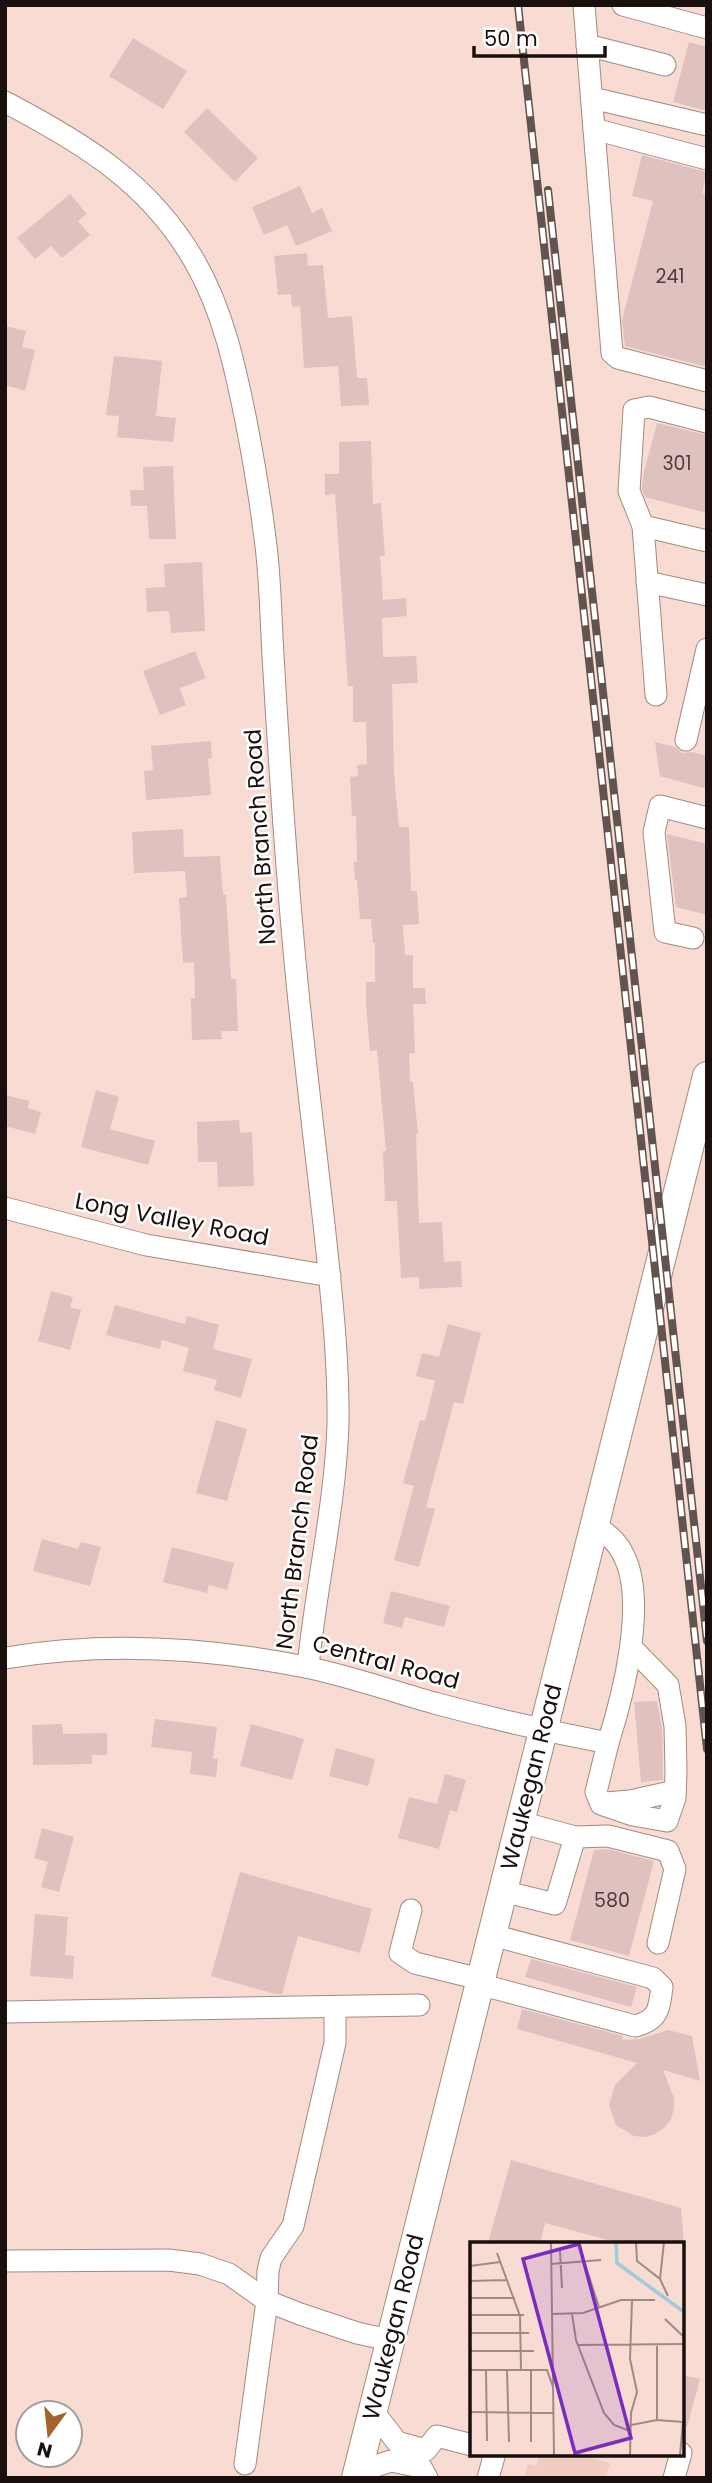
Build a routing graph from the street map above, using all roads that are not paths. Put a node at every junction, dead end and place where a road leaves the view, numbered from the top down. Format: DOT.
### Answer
graph roads {
  1 [pos="584,5"];
  2 [pos="623,5"];
  3 [pos="707,28"];
  4 [pos="587,45"];
  5 [pos="666,65"];
  6 [pos="592,98"];
  7 [pos="5,102"];
  8 [pos="707,125"];
  9 [pos="594,128"];
  10 [pos="707,159"];
  11 [pos="707,381"];
  12 [pos="707,422"];
  13 [pos="643,526"];
  14 [pos="707,541"];
  15 [pos="647,582"];
  16 [pos="707,595"];
  17 [pos="707,649"];
  18 [pos="656,695"];
  19 [pos="686,740"];
  20 [pos="707,818"];
  21 [pos="693,938"];
  22 [pos="707,1076"];
  23 [pos="5,1208"];
  24 [pos="330,1276"];
  25 [pos="595,1525"];
  26 [pos="631,1647"];
  27 [pos="5,1658"];
  28 [pos="308,1667"];
  29 [pos="543,1730"];
  30 [pos="608,1743"];
  31 [pos="520,1822"];
  32 [pos="575,1837"];
  33 [pos="502,1891"];
  34 [pos="411,1910"];
  35 [pos="492,1935"];
  36 [pos="658,1943"];
  37 [pos="480,1982"];
  38 [pos="419,2005"];
  39 [pos="335,2008"];
  40 [pos="5,2012"];
  41 [pos="5,2261"];
  42 [pos="268,2301"];
  43 [pos="389,2340"];
  44 [pos="372,2410"];
  45 [pos="470,2444"];
  46 [pos="494,2455"];
  47 [pos="680,2455"];
  48 [pos="245,2464"];
  49 [pos="425,2465"];
  50 [pos="356,2475"];
  51 [pos="488,2478"];
  52 [pos="674,2478"];
  1 -- 4 [label="street"];
  2 -- 3 [label="street"];
  4 -- 5 [label="street"];
  4 -- 6 [label="street"];
  6 -- 8 [label="street"];
  6 -- 9 [label="street"];
  7 -- 24 [label="street, North Branch Road"];
  9 -- 10 [label="street"];
  9 -- 11 [label="street"];
  12 -- 13 [label="street"];
  13 -- 14 [label="street"];
  13 -- 15 [label="street"];
  15 -- 16 [label="street"];
  15 -- 18 [label="street"];
  17 -- 19 [label="street"];
  20 -- 21 [label="street"];
  22 -- 25 [label="main road, Waukegan Road"];
  23 -- 24 [label="street, Long Valley Road"];
  24 -- 28 [label="street, North Branch Road"];
  25 -- 26 [label="street"];
  25 -- 29 [label="main road, Waukegan Road"];
  26 -- 30 [label="street"];
  26 -- 30 [label="street"];
  27 -- 28 [label="street, Central Road"];
  28 -- 29 [label="street, Central Road"];
  29 -- 30 [label="street, Central Road"];
  29 -- 31 [label="main road, Waukegan Road"];
  31 -- 32 [label="street"];
  31 -- 33 [label="main road, Waukegan Road"];
  32 -- 33 [label="street"];
  32 -- 36 [label="street"];
  33 -- 35 [label="main road, Waukegan Road"];
  34 -- 37 [label="street"];
  35 -- 37 [label="main road, Waukegan Road"];
  35 -- 37 [label="street"];
  37 -- 43 [label="main road, Waukegan Road"];
  38 -- 39 [label="street"];
  39 -- 40 [label="street"];
  39 -- 42 [label="street"];
  41 -- 42 [label="street"];
  42 -- 43 [label="street"];
  42 -- 48 [label="street"];
  43 -- 44 [label="main road, Waukegan Road"];
  44 -- 49 [label="street"];
  44 -- 50 [label="main road, Waukegan Road"];
  45 -- 49 [label="street"];
  46 -- 51 [label="street"];
  47 -- 52 [label="street"];
  49 -- 50 [label="street"];
}
